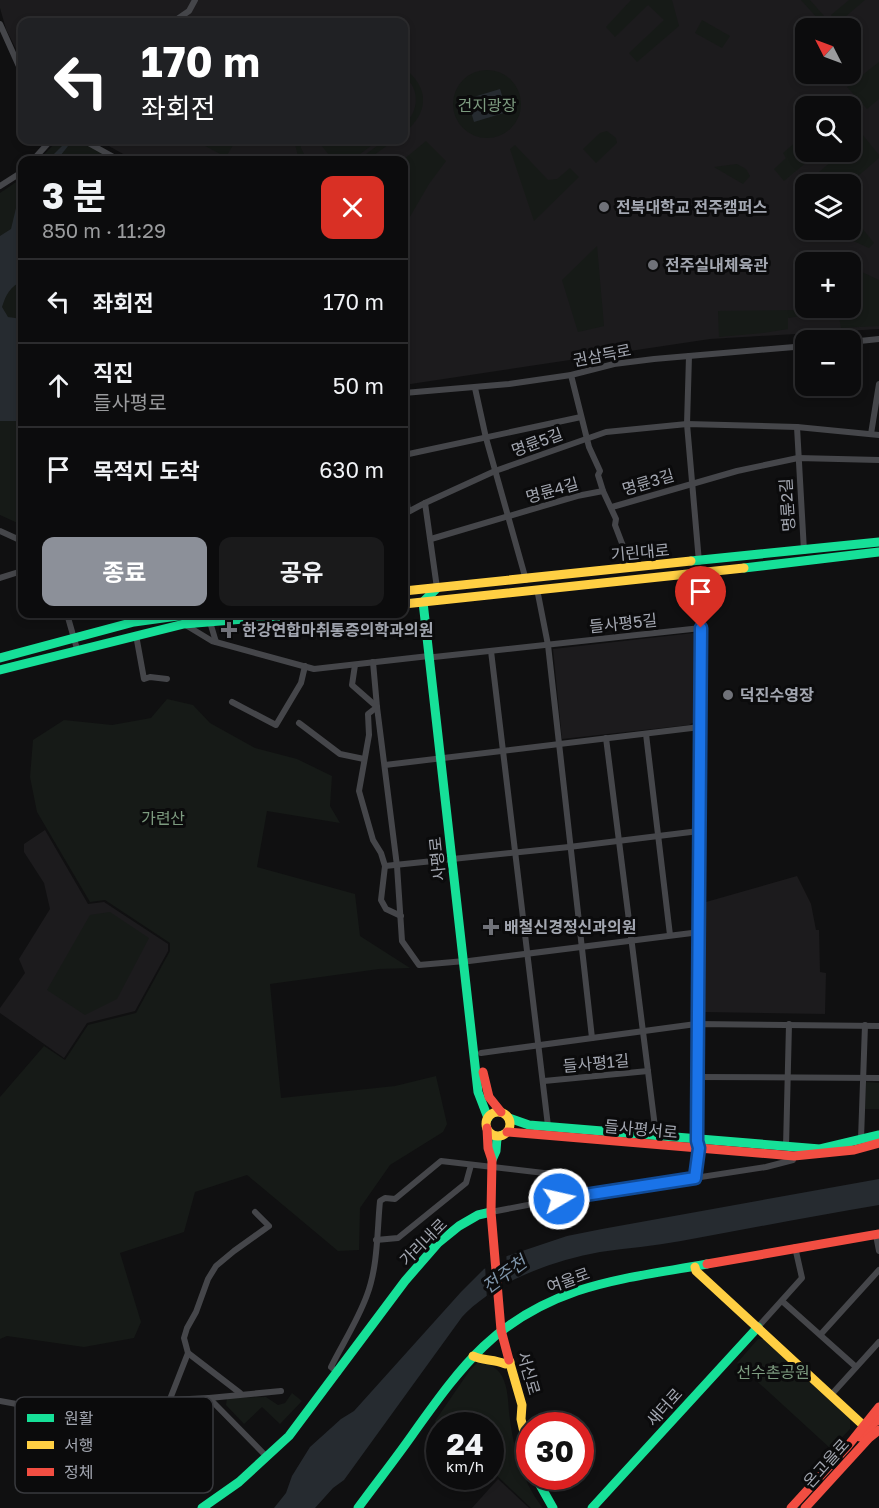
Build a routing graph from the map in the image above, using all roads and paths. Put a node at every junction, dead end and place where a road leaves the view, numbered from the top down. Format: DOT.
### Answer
graph roads {
  1 [pos="195,0"];
  2 [pos="179,18"];
  3 [pos="0,24"];
  4 [pos="18,64"];
  5 [pos="47,144"];
  6 [pos="90,144"];
  7 [pos="37,156"];
  8 [pos="112,156"];
  9 [pos="18,175"];
  10 [pos="0,186"];
  11 [pos="879,339"];
  12 [pos="861,341"];
  13 [pos="795,347"];
  14 [pos="688,356"];
  15 [pos="571,375"];
  16 [pos="879,384"];
  17 [pos="475,388"];
  18 [pos="408,393"];
  19 [pos="581,417"];
  20 [pos="687,424"];
  21 [pos="797,427"];
  22 [pos="875,435"];
  23 [pos="588,437"];
  24 [pos="486,438"];
  25 [pos="408,454"];
  26 [pos="798,458"];
  27 [pos="879,460"];
  28 [pos="495,471"];
  29 [pos="737,471"];
  30 [pos="692,483"];
  31 [pos="603,491"];
  32 [pos="425,503"];
  33 [pos="612,507"];
  34 [pos="408,511"];
  35 [pos="508,517"];
  36 [pos="0,531"];
  37 [pos="18,539"];
  38 [pos="431,539"];
  39 [pos="879,542"];
  40 [pos="804,550"];
  41 [pos="879,552"];
  42 [pos="631,567"];
  43 [pos="701,567"];
  44 [pos="18,572"];
  45 [pos="0,578"];
  46 [pos="526,580"];
  47 [pos="537,589"];
  48 [pos="408,592"];
  49 [pos="429,595"];
  50 [pos="408,603"];
  51 [pos="68,618"];
  52 [pos="142,618"];
  53 [pos="258,618"];
  54 [pos="210,622"];
  55 [pos="184,624"];
  56 [pos="701,628"];
  57 [pos="136,634"];
  58 [pos="74,639"];
  59 [pos="216,642"];
  60 [pos="548,645"];
  61 [pos="77,649"];
  62 [pos="491,651"];
  63 [pos="432,657"];
  64 [pos="0,658"];
  65 [pos="373,663"];
  66 [pos="355,665"];
  67 [pos="304,666"];
  68 [pos="0,670"];
  69 [pos="167,679"];
  70 [pos="232,702"];
  71 [pos="377,707"];
  72 [pos="299,723"];
  73 [pos="700,727"];
  74 [pos="646,734"];
  75 [pos="606,738"];
  76 [pos="558,744"];
  77 [pos="505,750"];
  78 [pos="364,759"];
  79 [pos="443,759"];
  80 [pos="385,765"];
  81 [pos="699,831"];
  82 [pos="657,837"];
  83 [pos="620,842"];
  84 [pos="569,847"];
  85 [pos="517,853"];
  86 [pos="456,859"];
  87 [pos="385,866"];
  88 [pos="397,866"];
  89 [pos="400,916"];
  90 [pos="700,932"];
  91 [pos="670,935"];
  92 [pos="632,940"];
  93 [pos="582,945"];
  94 [pos="528,955"];
  95 [pos="467,961"];
  96 [pos="696,1024"];
  97 [pos="789,1024"];
  98 [pos="865,1025"];
  99 [pos="879,1026"];
  100 [pos="643,1032"];
  101 [pos="592,1038"];
  102 [pos="540,1045"];
  103 [pos="481,1053"];
  104 [pos="648,1071"];
  105 [pos="787,1076"];
  106 [pos="697,1077"];
  107 [pos="864,1077"];
  108 [pos="879,1078"];
  109 [pos="544,1081"];
  110 [pos="505,1115"];
  111 [pos="488,1118"];
  112 [pos="548,1126"];
  113 [pos="488,1128"];
  114 [pos="504,1133"];
  115 [pos="656,1135"];
  116 [pos="879,1135"];
  117 [pos="861,1139"];
  118 [pos="879,1143"];
  119 [pos="698,1144"];
  120 [pos="786,1147"];
  121 [pos="794,1156"];
  122 [pos="492,1164"];
  123 [pos="471,1165"];
  124 [pos="695,1178"];
  125 [pos="559,1199"];
  126 [pos="255,1212"];
  127 [pos="491,1212"];
  128 [pos="492,1224"];
  129 [pos="878,1234"];
  130 [pos="376,1240"];
  131 [pos="795,1247"];
  132 [pos="879,1251"];
  133 [pos="694,1267"];
  134 [pos="879,1270"];
  135 [pos="782,1301"];
  136 [pos="758,1327"];
  137 [pos="501,1330"];
  138 [pos="821,1334"];
  139 [pos="879,1342"];
  140 [pos="188,1353"];
  141 [pos="473,1356"];
  142 [pos="510,1362"];
  143 [pos="856,1367"];
  144 [pos="338,1373"];
  145 [pos="281,1391"];
  146 [pos="240,1393"];
  147 [pos="831,1395"];
  148 [pos="171,1397"];
  149 [pos="213,1397"];
  150 [pos="0,1401"];
  151 [pos="213,1402"];
  152 [pos="15,1404"];
  153 [pos="879,1407"];
  154 [pos="522,1412"];
  155 [pos="879,1418"];
  156 [pos="879,1423"];
  157 [pos="863,1425"];
  158 [pos="875,1436"];
  159 [pos="847,1447"];
  160 [pos="267,1457"];
  161 [pos="543,1490"];
  162 [pos="202,1508"];
  163 [pos="358,1508"];
  164 [pos="553,1508"];
  165 [pos="593,1508"];
  166 [pos="790,1508"];
  167 [pos="805,1508"];
  1 -- 2 [label="street"];
  3 -- 4 [label="street"];
  5 -- 7 [label="street"];
  6 -- 8 [label="street"];
  9 -- 10 [label="street"];
  11 -- 12 [label="street"];
  13 -- 14 [label="street, 권삼득로"];
  14 -- 15 [label="street, 권삼득로"];
  14 -- 20 [label="street, 명륜3길"];
  15 -- 17 [label="street, 권삼득로"];
  15 -- 19 [label="street, 명륜4길"];
  16 -- 22 [label="street"];
  17 -- 18 [label="street, 권삼득로"];
  17 -- 24 [label="street, 명륜5길"];
  19 -- 23 [label="street, 명륜4길"];
  19 -- 24 [label="street"];
  20 -- 21 [label="street"];
  20 -- 23 [label="street"];
  20 -- 30 [label="street, 명륜3길"];
  21 -- 22 [label="street"];
  21 -- 26 [label="street, 명륜2길"];
  23 -- 28 [label="street, 명륜5길"];
  23 -- 31 [label="street, 명륜4길"];
  24 -- 25 [label="street, 명륜5길"];
  24 -- 28 [label="street, 명륜5길"];
  26 -- 27 [label="street, 명륜2길"];
  26 -- 29 [label="street, 명륜2길"];
  26 -- 40 [label="street, 명륜2길"];
  28 -- 32 [label="street, 명륜5길"];
  28 -- 35 [label="street, 명륜5길"];
  29 -- 30 [label="street, 명륜3길"];
  30 -- 33 [label="street, 명륜3길"];
  30 -- 43 [label="street, 명륜3길"];
  31 -- 33 [label="street, 명륜4길"];
  31 -- 35 [label="street, 명륜4길"];
  32 -- 34 [label="street, 명륜5길"];
  32 -- 38 [label="street"];
  33 -- 42 [label="street, 명륜4길"];
  35 -- 38 [label="street"];
  35 -- 46 [label="street, 명륜5길"];
  36 -- 37 [label="street"];
  38 -- 49 [label="street"];
  39 -- 40 [label="street, 기린대로"];
  40 -- 43 [label="street, 기린대로"];
  41 -- 43 [label="street, 기린대로"];
  42 -- 43 [label="street, 기린대로"];
  42 -- 46 [label="street, 기린대로"];
  43 -- 47 [label="street, 기린대로"];
  43 -- 56 [label="street, 명륜3길"];
  44 -- 45 [label="street"];
  46 -- 49 [label="street, 기린대로"];
  47 -- 49 [label="street, 기린대로"];
  47 -- 60 [label="street"];
  48 -- 49 [label="street, 기린대로"];
  49 -- 50 [label="street, 기린대로"];
  49 -- 63 [label="street, 사평로"];
  51 -- 58 [label="street"];
  52 -- 58 [label="street"];
  53 -- 54 [label="street"];
  54 -- 55 [label="street"];
  54 -- 59 [label="street"];
  55 -- 57 [label="street"];
  55 -- 59 [label="street, 들사평5길"];
  56 -- 60 [label="street, 들사평5길"];
  56 -- 73 [label="street, 명륜3길"];
  57 -- 61 [label="street"];
  57 -- 69 [label="street"];
  58 -- 61 [label="street"];
  58 -- 64 [label="street"];
  59 -- 67 [label="street, 들사평5길"];
  60 -- 62 [label="street, 들사평5길"];
  60 -- 76 [label="street, 들사평1길"];
  61 -- 68 [label="street"];
  62 -- 63 [label="street, 들사평5길"];
  62 -- 77 [label="street, 들사평1길"];
  63 -- 65 [label="street, 들사평5길"];
  63 -- 79 [label="street, 사평로"];
  65 -- 66 [label="street, 들사평5길"];
  65 -- 71 [label="street"];
  66 -- 67 [label="street, 들사평5길"];
  66 -- 71 [label="street"];
  67 -- 70 [label="street"];
  71 -- 78 [label="street"];
  71 -- 80 [label="street"];
  72 -- 78 [label="street"];
  73 -- 74 [label="street"];
  73 -- 81 [label="street, 명륜3길"];
  74 -- 75 [label="street"];
  74 -- 82 [label="street"];
  75 -- 76 [label="street"];
  75 -- 83 [label="street, 들사평1길"];
  76 -- 77 [label="street"];
  76 -- 84 [label="street, 들사평1길"];
  77 -- 79 [label="street"];
  77 -- 85 [label="street, 들사평1길"];
  78 -- 87 [label="street"];
  79 -- 80 [label="street"];
  79 -- 86 [label="street, 사평로"];
  80 -- 88 [label="street"];
  81 -- 82 [label="street"];
  81 -- 90 [label="street, 명륜3길"];
  82 -- 83 [label="street"];
  82 -- 91 [label="street"];
  83 -- 84 [label="street"];
  83 -- 92 [label="street, 들사평1길"];
  84 -- 85 [label="street"];
  84 -- 93 [label="street, 들사평1길"];
  85 -- 86 [label="street"];
  85 -- 94 [label="street, 들사평1길"];
  86 -- 88 [label="street"];
  86 -- 95 [label="street, 사평로"];
  87 -- 88 [label="street"];
  87 -- 89 [label="street"];
  88 -- 89 [label="street"];
  89 -- 95 [label="street"];
  90 -- 91 [label="street"];
  90 -- 96 [label="street, 명륜3길"];
  91 -- 92 [label="street"];
  92 -- 93 [label="street"];
  92 -- 100 [label="street, 들사평1길"];
  93 -- 94 [label="street"];
  93 -- 101 [label="street, 들사평1길"];
  94 -- 95 [label="street"];
  94 -- 102 [label="street, 들사평1길"];
  95 -- 103 [label="street, 사평로"];
  95 -- 111 [label="street, 사평로"];
  96 -- 97 [label="street, 들사평1길"];
  96 -- 100 [label="street, 들사평1길"];
  96 -- 106 [label="street, 명륜3길"];
  97 -- 98 [label="street, 들사평1길"];
  97 -- 105 [label="street"];
  98 -- 99 [label="street, 들사평1길"];
  98 -- 107 [label="street"];
  100 -- 101 [label="street, 들사평1길"];
  100 -- 104 [label="street, 들사평1길"];
  101 -- 102 [label="street, 들사평1길"];
  102 -- 103 [label="street, 들사평1길"];
  102 -- 109 [label="street, 들사평1길"];
  103 -- 110 [label="street, 사평로"];
  104 -- 109 [label="street, 들사평1길"];
  104 -- 115 [label="street"];
  105 -- 106 [label="street"];
  105 -- 107 [label="street"];
  105 -- 120 [label="street"];
  106 -- 119 [label="street, 명륜3길"];
  107 -- 108 [label="street"];
  107 -- 117 [label="street"];
  109 -- 112 [label="street"];
  110 -- 111 [label="street"];
  110 -- 112 [label="street, 들사평서로"];
  110 -- 114 [label="street"];
  111 -- 113 [label="street, 사평로"];
  112 -- 115 [label="street, 들사평서로"];
  113 -- 114 [label="street"];
  113 -- 122 [label="street, 사평로"];
  114 -- 119 [label="street, 들사평서로"];
  114 -- 122 [label="street"];
  115 -- 119 [label="street, 들사평서로"];
  116 -- 117 [label="street"];
  117 -- 120 [label="street, 들사평서로"];
  118 -- 121 [label="street, 들사평서로"];
  119 -- 120 [label="street, 들사평서로"];
  119 -- 121 [label="street, 들사평서로"];
  119 -- 124 [label="street, 명륜3길"];
  121 -- 124 [label="street, 가리내로"];
  122 -- 123 [label="street"];
  122 -- 125 [label="street"];
  122 -- 127 [label="street, 사평로"];
  123 -- 130 [label="street"];
  123 -- 130 [label="street"];
  124 -- 125 [label="street, 가리내로"];
  125 -- 127 [label="street, 가리내로"];
  126 -- 140 [label="street"];
  127 -- 128 [label="street, 사평로"];
  127 -- 144 [label="street, 가리내로"];
  128 -- 137 [label="street, 서신로"];
  129 -- 131 [label="street, 여울로"];
  129 -- 132 [label="street, 여울로"];
  130 -- 144 [label="street"];
  131 -- 133 [label="street, 여울로"];
  131 -- 135 [label="street, 새터로"];
  133 -- 136 [label="street"];
  133 -- 137 [label="street, 여울로"];
  134 -- 138 [label="street"];
  135 -- 136 [label="street, 새터로"];
  135 -- 138 [label="street"];
  136 -- 147 [label="street"];
  136 -- 165 [label="street, 새터로"];
  137 -- 141 [label="street, 여울로"];
  137 -- 142 [label="street, 서신로"];
  138 -- 143 [label="street"];
  139 -- 143 [label="street"];
  140 -- 146 [label="street"];
  140 -- 148 [label="street"];
  141 -- 142 [label="street"];
  141 -- 163 [label="street, 여울로"];
  142 -- 154 [label="street, 서신로"];
  143 -- 147 [label="street"];
  144 -- 160 [label="street, 가리내로"];
  145 -- 146 [label="street"];
  146 -- 149 [label="street"];
  147 -- 157 [label="street"];
  150 -- 152 [label="street"];
  151 -- 160 [label="street"];
  153 -- 157 [label="street, 온고을로"];
  155 -- 159 [label="street, 온고을로"];
  156 -- 158 [label="street, 온고을로"];
  157 -- 159 [label="street, 온고을로"];
  158 -- 167 [label="street, 온고을로"];
  159 -- 166 [label="street, 온고을로"];
  160 -- 162 [label="street, 가리내로"];
  161 -- 164 [label="street"];
}
